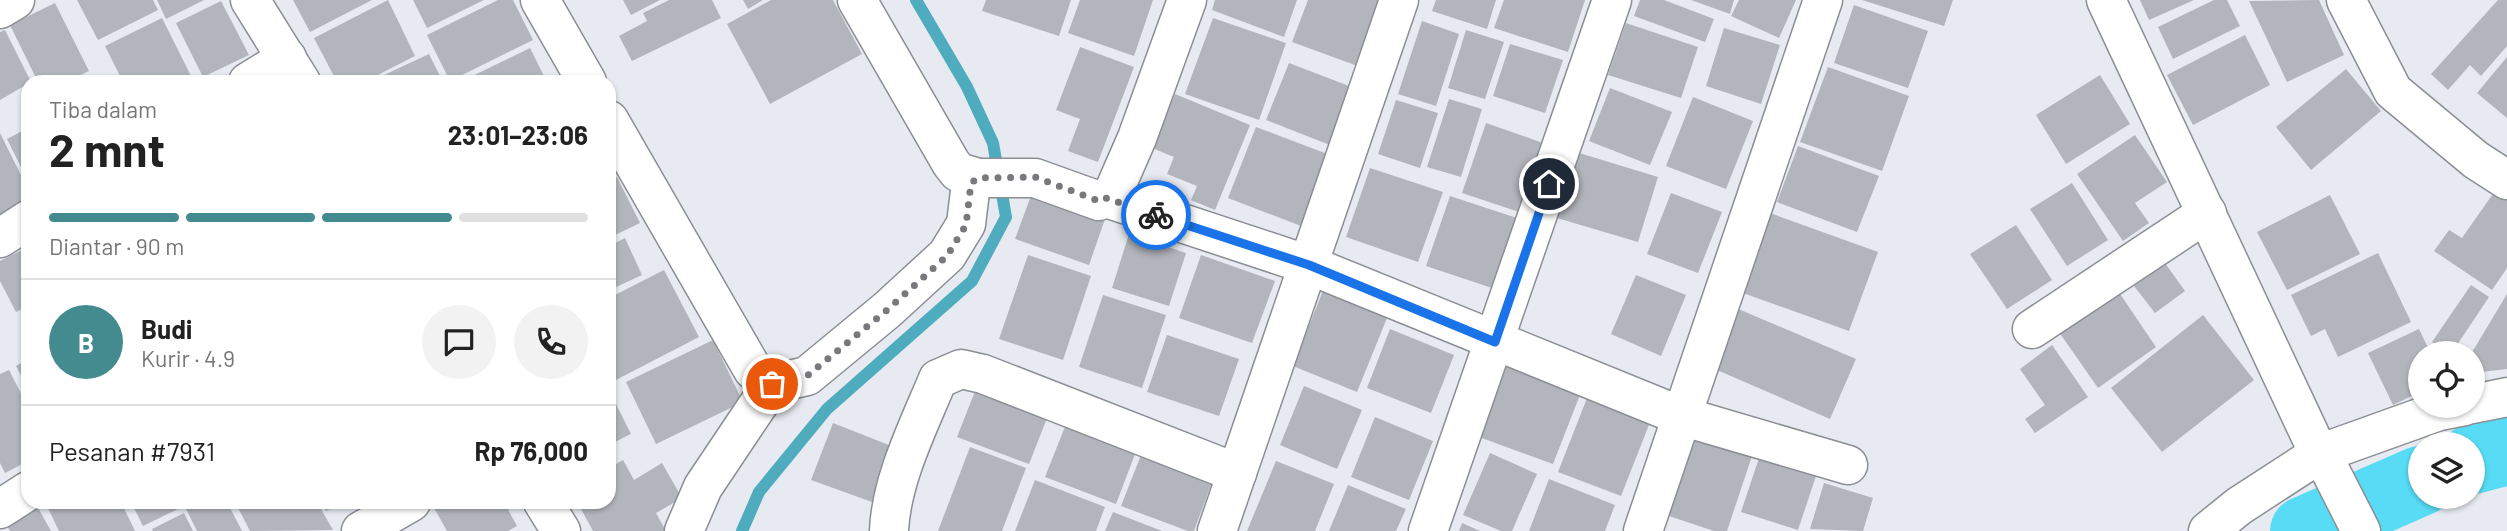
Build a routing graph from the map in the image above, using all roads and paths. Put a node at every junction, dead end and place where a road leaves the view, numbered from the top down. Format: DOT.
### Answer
graph roads {
  1 [pos="15,0"];
  2 [pos="250,0"];
  3 [pos="540,0"];
  4 [pos="857,0"];
  5 [pos="1187,0"];
  6 [pos="1399,0"];
  7 [pos="1612,0"];
  8 [pos="1824,0"];
  9 [pos="2106,0"];
  10 [pos="2346,0"];
  11 [pos="0,9"];
  12 [pos="294,70"];
  13 [pos="275,75"];
  14 [pos="583,75"];
  15 [pos="616,132"];
  16 [pos="983,178"];
  17 [pos="2507,180"];
  18 [pos="1106,198"];
  19 [pos="2207,213"];
  20 [pos="21,224"];
  21 [pos="0,238"];
  22 [pos="1309,265"];
  23 [pos="2032,329"];
  24 [pos="1495,342"];
  25 [pos="772,384"];
  26 [pos="2507,397"];
  27 [pos="2485,402"];
  28 [pos="1681,416"];
  29 [pos="2424,418"];
  30 [pos="2325,463"];
  31 [pos="1848,465"];
  32 [pos="1237,473"];
  33 [pos="21,496"];
  34 [pos="0,509"];
  35 [pos="399,509"];
  36 [pos="547,509"];
  37 [pos="361,531"];
  38 [pos="561,531"];
  39 [pos="684,531"];
  40 [pos="889,531"];
  41 [pos="1217,531"];
  42 [pos="1429,531"];
  43 [pos="1643,531"];
  44 [pos="2208,531"];
  45 [pos="2361,531"];
  1 -- 11 [label="street"];
  2 -- 12 [label="street"];
  3 -- 14 [label="street"];
  4 -- 16 [label="street"];
  5 -- 18 [label="street"];
  6 -- 22 [label="street"];
  7 -- 24 [label="street"];
  8 -- 28 [label="street"];
  9 -- 19 [label="street"];
  10 -- 17 [label="street"];
  12 -- 13 [label="street"];
  15 -- 25 [label="street"];
  16 -- 18 [label="street"];
  16 -- 25 [label="street"];
  18 -- 22 [label="street"];
  19 -- 23 [label="street"];
  19 -- 30 [label="street"];
  20 -- 21 [label="street"];
  22 -- 24 [label="street"];
  22 -- 32 [label="street"];
  24 -- 28 [label="street"];
  24 -- 42 [label="street"];
  25 -- 39 [label="street"];
  26 -- 27 [label="street"];
  28 -- 31 [label="street"];
  28 -- 43 [label="street"];
  29 -- 30 [label="street"];
  30 -- 44 [label="street"];
  30 -- 45 [label="street"];
  32 -- 40 [label="street"];
  32 -- 41 [label="street"];
  33 -- 34 [label="street"];
  35 -- 37 [label="street"];
  36 -- 38 [label="street"];
}
